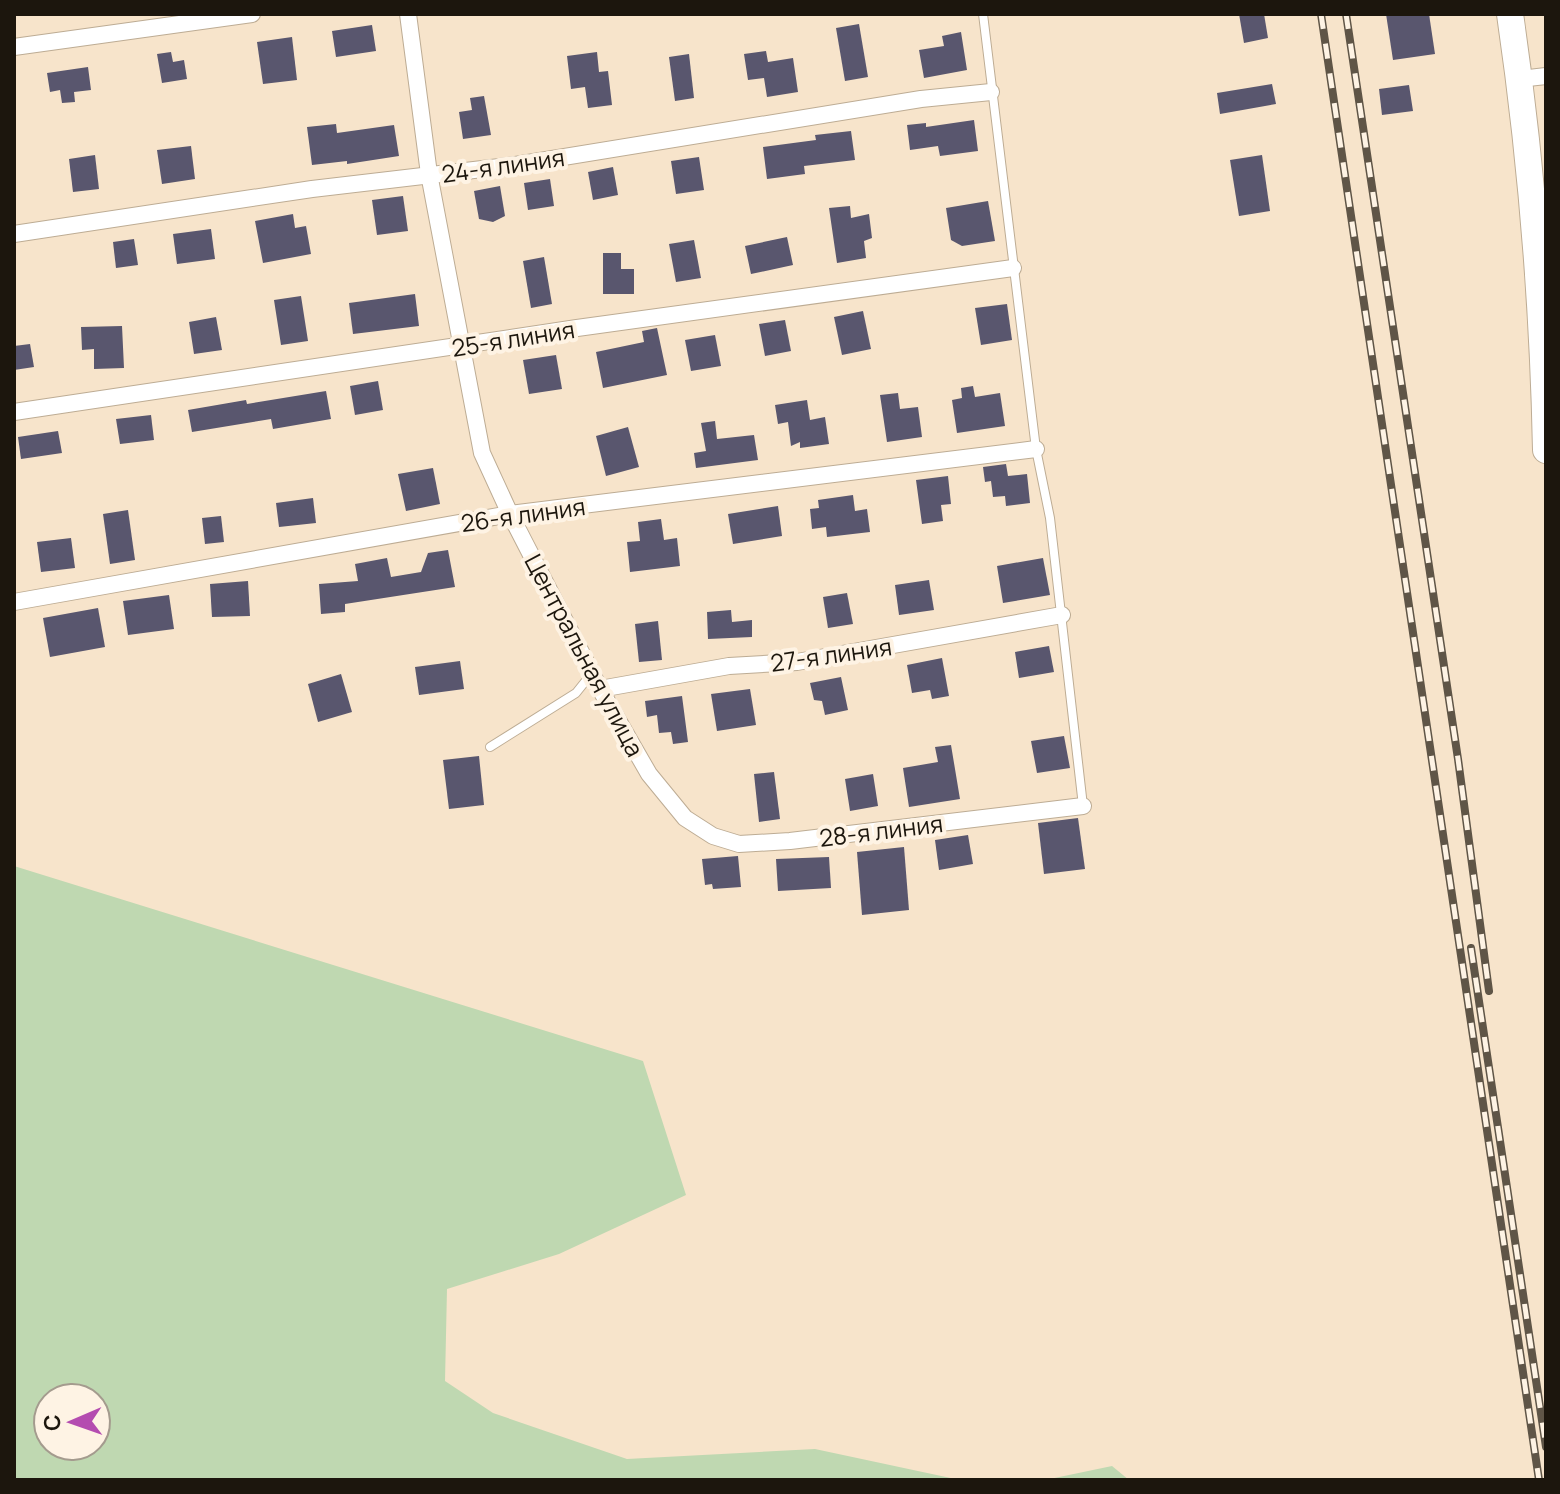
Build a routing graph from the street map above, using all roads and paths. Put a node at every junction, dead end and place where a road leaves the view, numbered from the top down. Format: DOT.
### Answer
graph roads {
  1 [pos="252,14"];
  2 [pos="408,14"];
  3 [pos="983,14"];
  4 [pos="1510,14"];
  5 [pos="14,47"];
  6 [pos="1546,76"];
  7 [pos="1519,79"];
  8 [pos="991,92"];
  9 [pos="429,174"];
  10 [pos="14,234"];
  11 [pos="1013,268"];
  12 [pos="1545,338"];
  13 [pos="464,346"];
  14 [pos="14,412"];
  15 [pos="1036,449"];
  16 [pos="1546,450"];
  17 [pos="510,514"];
  18 [pos="14,602"];
  19 [pos="1062,615"];
  20 [pos="592,673"];
  21 [pos="600,689"];
  22 [pos="490,747"];
  23 [pos="1083,806"];
  24 [pos="685,818"];
  1 -- 5 [label="street"];
  2 -- 9 [label="street, Центральная улица"];
  3 -- 8 [label="lane"];
  4 -- 7 [label="main road"];
  6 -- 7 [label="street"];
  7 -- 12 [label="main road"];
  8 -- 9 [label="street, 24-я линия"];
  8 -- 11 [label="lane"];
  9 -- 10 [label="street, 24-я линия"];
  9 -- 13 [label="street, Центральная улица"];
  11 -- 13 [label="street, 25-я линия"];
  11 -- 15 [label="lane"];
  12 -- 16 [label="main road"];
  13 -- 14 [label="street, 25-я линия"];
  13 -- 17 [label="street, Центральная улица"];
  15 -- 17 [label="street, 26-я линия"];
  15 -- 19 [label="lane"];
  17 -- 18 [label="street, 26-я линия"];
  17 -- 20 [label="street, Центральная улица"];
  19 -- 21 [label="street, 27-я линия"];
  19 -- 23 [label="lane"];
  20 -- 21 [label="street, Центральная улица"];
  20 -- 22 [label="lane"];
  21 -- 24 [label="street, Центральная улица"];
  23 -- 24 [label="street, 28-я линия"];
}
